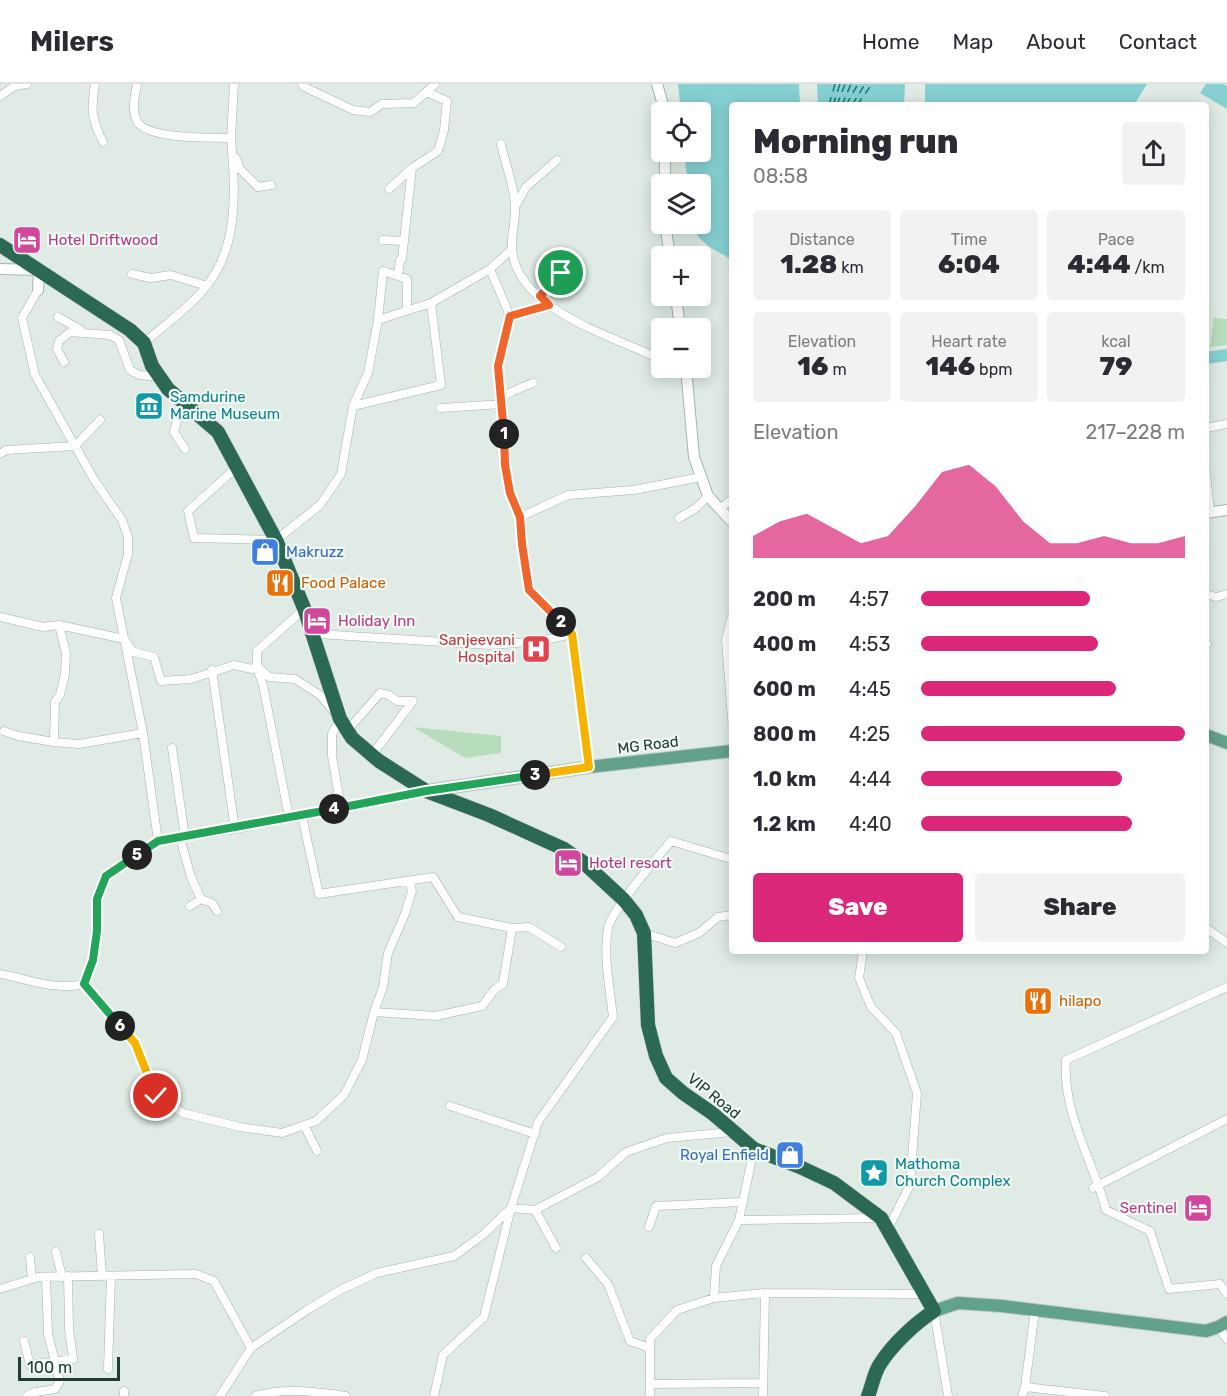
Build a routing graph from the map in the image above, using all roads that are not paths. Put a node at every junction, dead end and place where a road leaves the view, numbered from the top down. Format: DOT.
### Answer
graph roads {
  1 [pos="27,84"];
  2 [pos="95,84"];
  3 [pos="137,84"];
  4 [pos="234,84"];
  5 [pos="302,84"];
  6 [pos="435,84"];
  7 [pos="657,84"];
  8 [pos="426,92"];
  9 [pos="0,96"];
  10 [pos="662,102"];
  11 [pos="231,138"];
  12 [pos="103,141"];
  13 [pos="501,144"];
  14 [pos="232,148"];
  15 [pos="557,160"];
  16 [pos="412,168"];
  17 [pos="271,185"];
  18 [pos="389,189"];
  19 [pos="516,205"];
  20 [pos="383,240"];
  21 [pos="403,241"];
  22 [pos="0,244"];
  23 [pos="512,249"];
  24 [pos="0,269"];
  25 [pos="490,269"];
  26 [pos="39,270"];
  27 [pos="561,273"];
  28 [pos="132,274"];
  29 [pos="398,276"];
  30 [pos="207,286"];
  31 [pos="38,290"];
  32 [pos="540,296"];
  33 [pos="432,303"];
  34 [pos="549,305"];
  35 [pos="407,310"];
  36 [pos="510,316"];
  37 [pos="58,317"];
  38 [pos="378,320"];
  39 [pos="85,332"];
  40 [pos="144,343"];
  41 [pos="651,355"];
  42 [pos="64,362"];
  43 [pos="160,376"];
  44 [pos="684,378"];
  45 [pos="533,383"];
  46 [pos="182,401"];
  47 [pos="502,401"];
  48 [pos="353,406"];
  49 [pos="440,408"];
  50 [pos="100,420"];
  51 [pos="1227,424"];
  52 [pos="1209,427"];
  53 [pos="75,446"];
  54 [pos="185,448"];
  55 [pos="0,454"];
  56 [pos="237,467"];
  57 [pos="701,477"];
  58 [pos="708,496"];
  59 [pos="729,502"];
  60 [pos="720,509"];
  61 [pos="1227,510"];
  62 [pos="1209,512"];
  63 [pos="520,517"];
  64 [pos="679,518"];
  65 [pos="729,519"];
  66 [pos="276,540"];
  67 [pos="1227,594"];
  68 [pos="1209,595"];
  69 [pos="304,608"];
  70 [pos="0,617"];
  71 [pos="59,625"];
  72 [pos="729,628"];
  73 [pos="572,634"];
  74 [pos="123,639"];
  75 [pos="257,666"];
  76 [pos="212,670"];
  77 [pos="729,680"];
  78 [pos="344,725"];
  79 [pos="4,731"];
  80 [pos="143,733"];
  81 [pos="1209,736"];
  82 [pos="54,742"];
  83 [pos="1227,743"];
  84 [pos="172,748"];
  85 [pos="729,751"];
  86 [pos="372,755"];
  87 [pos="589,767"];
  88 [pos="426,791"];
  89 [pos="341,808"];
  90 [pos="302,816"];
  91 [pos="289,817"];
  92 [pos="235,829"];
  93 [pos="182,837"];
  94 [pos="158,841"];
  95 [pos="729,858"];
  96 [pos="409,881"];
  97 [pos="201,899"];
  98 [pos="624,900"];
  99 [pos="190,906"];
  100 [pos="217,911"];
  101 [pos="729,915"];
  102 [pos="512,928"];
  103 [pos="1209,930"];
  104 [pos="645,933"];
  105 [pos="1227,943"];
  106 [pos="561,947"];
  107 [pos="863,954"];
  108 [pos="0,974"];
  109 [pos="84,984"];
  110 [pos="1227,987"];
  111 [pos="374,1012"];
  112 [pos="450,1106"];
  113 [pos="1227,1119"];
  114 [pos="304,1125"];
  115 [pos="732,1132"];
  116 [pos="535,1134"];
  117 [pos="754,1149"];
  118 [pos="317,1151"];
  119 [pos="1096,1187"];
  120 [pos="743,1202"];
  121 [pos="511,1208"];
  122 [pos="535,1210"];
  123 [pos="739,1220"];
  124 [pos="885,1223"];
  125 [pos="649,1227"];
  126 [pos="99,1234"];
  127 [pos="556,1248"];
  128 [pos="56,1252"];
  129 [pos="30,1257"];
  130 [pos="586,1258"];
  131 [pos="65,1276"];
  132 [pos="102,1276"];
  133 [pos="111,1276"];
  134 [pos="46,1277"];
  135 [pos="32,1279"];
  136 [pos="0,1289"];
  137 [pos="923,1291"];
  138 [pos="765,1293"];
  139 [pos="1227,1294"];
  140 [pos="714,1298"];
  141 [pos="1035,1310"];
  142 [pos="934,1311"];
  143 [pos="1223,1324"];
  144 [pos="1227,1339"];
  145 [pos="24,1341"];
  146 [pos="251,1348"];
  147 [pos="650,1348"];
  148 [pos="56,1361"];
  149 [pos="108,1369"];
  150 [pos="762,1383"];
  151 [pos="651,1384"];
  152 [pos="1025,1387"];
  153 [pos="27,1396"];
  154 [pos="220,1396"];
  155 [pos="255,1396"];
  156 [pos="346,1396"];
  157 [pos="434,1396"];
  158 [pos="650,1396"];
  159 [pos="763,1396"];
  160 [pos="868,1396"];
  161 [pos="948,1396"];
  162 [pos="1022,1396"];
  163 [pos="1105,1396"];
  1 -- 9 [label="street"];
  2 -- 12 [label="street"];
  3 -- 11 [label="street"];
  4 -- 11 [label="street"];
  5 -- 8 [label="street"];
  6 -- 8 [label="street"];
  7 -- 10 [label="main road"];
  8 -- 16 [label="street"];
  11 -- 14 [label="street"];
  13 -- 19 [label="street"];
  14 -- 17 [label="street"];
  14 -- 30 [label="street"];
  15 -- 19 [label="street"];
  16 -- 18 [label="street"];
  16 -- 21 [label="street"];
  19 -- 23 [label="street"];
  20 -- 21 [label="street"];
  21 -- 29 [label="street"];
  22 -- 26 [label="highway"];
  23 -- 25 [label="street"];
  23 -- 32 [label="street"];
  24 -- 26 [label="main road"];
  25 -- 33 [label="street"];
  25 -- 36 [label="street"];
  26 -- 31 [label="main road"];
  26 -- 40 [label="highway"];
  27 -- 32 [label="street"];
  28 -- 30 [label="street"];
  29 -- 35 [label="street"];
  29 -- 38 [label="street"];
  30 -- 40 [label="street"];
  31 -- 53 [label="street"];
  32 -- 34 [label="street"];
  33 -- 35 [label="street"];
  33 -- 48 [label="street"];
  34 -- 36 [label="street"];
  34 -- 41 [label="street"];
  35 -- 38 [label="street"];
  36 -- 47 [label="street"];
  37 -- 39 [label="street"];
  38 -- 48 [label="street"];
  39 -- 42 [label="street"];
  39 -- 43 [label="street"];
  40 -- 43 [label="highway"];
  43 -- 46 [label="highway"];
  44 -- 57 [label="main road"];
  45 -- 47 [label="street"];
  46 -- 54 [label="street"];
  46 -- 56 [label="highway"];
  47 -- 49 [label="street"];
  47 -- 63 [label="street"];
  48 -- 66 [label="street"];
  50 -- 53 [label="street"];
  51 -- 52 [label="street"];
  53 -- 55 [label="street"];
  53 -- 74 [label="street"];
  56 -- 66 [label="highway"];
  56 -- 66 [label="street"];
  57 -- 58 [label="main road"];
  57 -- 63 [label="street"];
  58 -- 60 [label="main road"];
  58 -- 64 [label="street"];
  59 -- 60 [label="street"];
  60 -- 65 [label="main road"];
  61 -- 62 [label="main road"];
  63 -- 73 [label="street"];
  66 -- 69 [label="highway"];
  67 -- 68 [label="street"];
  69 -- 73 [label="street"];
  69 -- 75 [label="street"];
  69 -- 78 [label="highway"];
  70 -- 71 [label="street"];
  71 -- 74 [label="street"];
  71 -- 82 [label="street"];
  72 -- 77 [label="street"];
  73 -- 87 [label="street"];
  74 -- 76 [label="street"];
  74 -- 80 [label="street"];
  75 -- 76 [label="street"];
  75 -- 78 [label="street"];
  75 -- 91 [label="street"];
  76 -- 92 [label="street"];
  78 -- 86 [label="highway, VIP Road"];
  78 -- 86 [label="street"];
  78 -- 89 [label="street"];
  79 -- 82 [label="street"];
  80 -- 82 [label="street"];
  80 -- 94 [label="street"];
  81 -- 83 [label="main road"];
  84 -- 93 [label="street"];
  85 -- 87 [label="main road, MG Road"];
  86 -- 88 [label="highway, VIP Road"];
  87 -- 88 [label="main road, MG Road"];
  88 -- 89 [label="street"];
  88 -- 98 [label="highway, VIP Road"];
  89 -- 90 [label="street"];
  90 -- 91 [label="street"];
  90 -- 96 [label="street"];
  91 -- 92 [label="street"];
  92 -- 93 [label="street"];
  93 -- 94 [label="street"];
  93 -- 97 [label="street"];
  94 -- 109 [label="street"];
  95 -- 98 [label="street"];
  96 -- 102 [label="street"];
  96 -- 111 [label="street"];
  97 -- 99 [label="street"];
  97 -- 100 [label="street"];
  98 -- 104 [label="highway, VIP Road"];
  98 -- 116 [label="street"];
  101 -- 104 [label="street"];
  102 -- 106 [label="street"];
  102 -- 111 [label="street"];
  103 -- 105 [label="street"];
  104 -- 115 [label="highway, VIP Road"];
  107 -- 124 [label="street"];
  108 -- 109 [label="street"];
  109 -- 114 [label="street"];
  110 -- 119 [label="street"];
  111 -- 114 [label="street"];
  112 -- 116 [label="street"];
  113 -- 119 [label="street"];
  114 -- 118 [label="street"];
  115 -- 117 [label="highway, VIP Road"];
  115 -- 122 [label="street"];
  116 -- 121 [label="street"];
  117 -- 120 [label="street"];
  117 -- 124 [label="highway, VIP Road"];
  119 -- 139 [label="street"];
  120 -- 123 [label="street"];
  120 -- 125 [label="street"];
  121 -- 122 [label="street"];
  121 -- 146 [label="street"];
  121 -- 157 [label="street"];
  122 -- 127 [label="street"];
  123 -- 124 [label="street"];
  123 -- 140 [label="street"];
  124 -- 137 [label="highway, VIP Road"];
  126 -- 132 [label="street"];
  128 -- 131 [label="street"];
  129 -- 135 [label="street"];
  130 -- 147 [label="street"];
  131 -- 132 [label="street"];
  131 -- 134 [label="street"];
  131 -- 148 [label="street"];
  132 -- 133 [label="street"];
  133 -- 146 [label="street"];
  133 -- 149 [label="street"];
  134 -- 135 [label="street"];
  134 -- 148 [label="street"];
  135 -- 136 [label="street"];
  137 -- 138 [label="street"];
  137 -- 142 [label="highway, VIP Road"];
  138 -- 140 [label="street"];
  138 -- 150 [label="street"];
  140 -- 147 [label="street"];
  141 -- 142 [label="main road"];
  141 -- 143 [label="main road"];
  141 -- 152 [label="street"];
  142 -- 160 [label="highway"];
  142 -- 161 [label="street"];
  143 -- 144 [label="street"];
  145 -- 148 [label="street"];
  146 -- 154 [label="street"];
  147 -- 151 [label="street"];
  148 -- 153 [label="street"];
  150 -- 151 [label="street"];
  150 -- 159 [label="street"];
  151 -- 158 [label="street"];
  152 -- 162 [label="street"];
  152 -- 163 [label="street"];
  155 -- 156 [label="street"];
}
